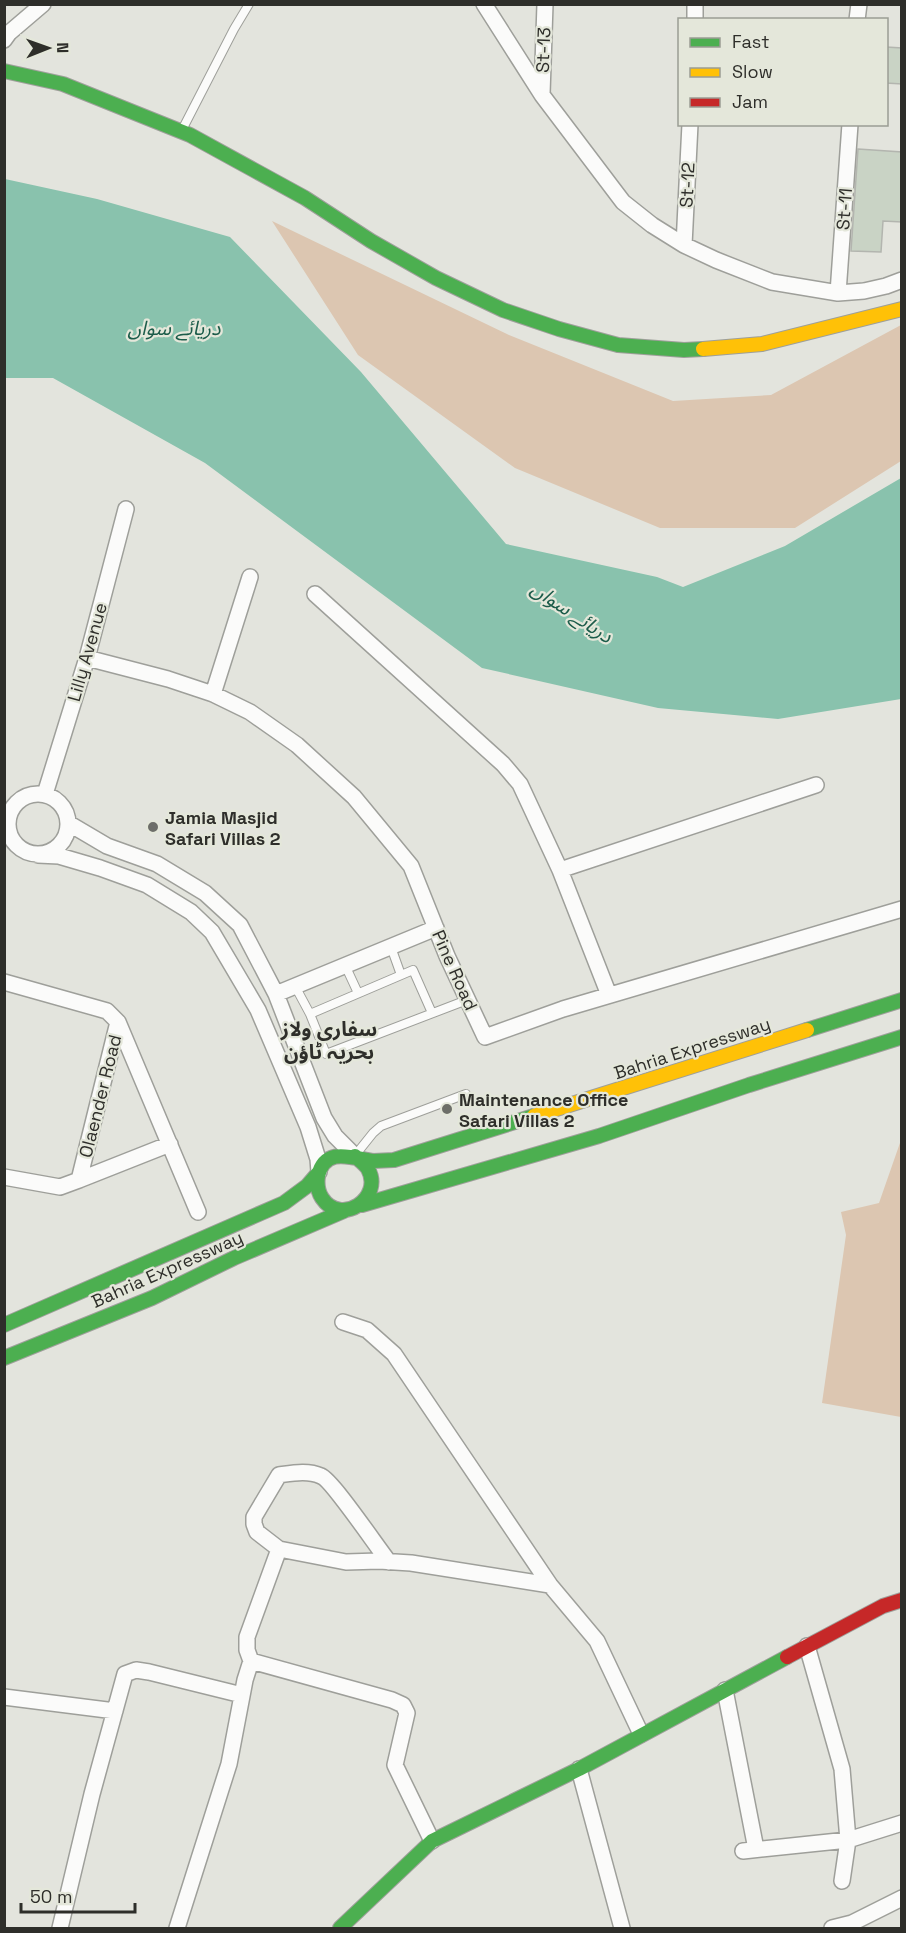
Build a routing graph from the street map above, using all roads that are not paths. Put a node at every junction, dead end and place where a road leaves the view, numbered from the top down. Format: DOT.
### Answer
graph roads {
  1 [pos="249,4"];
  2 [pos="484,4"];
  3 [pos="545,4"];
  4 [pos="41,6"];
  5 [pos="4,40"];
  6 [pos="4,71"];
  7 [pos="542,95"];
  8 [pos="690,126"];
  9 [pos="850,126"];
  10 [pos="182,131"];
  11 [pos="684,245"];
  12 [pos="902,280"];
  13 [pos="838,293"];
  14 [pos="902,309"];
  15 [pos="126,509"];
  16 [pos="250,577"];
  17 [pos="315,594"];
  18 [pos="87,658"];
  19 [pos="213,694"];
  20 [pos="816,785"];
  21 [pos="45,794"];
  22 [pos="8,809"];
  23 [pos="68,823"];
  24 [pos="4,846"];
  25 [pos="23,851"];
  26 [pos="38,855"];
  27 [pos="560,870"];
  28 [pos="902,909"];
  29 [pos="436,928"];
  30 [pos="391,947"];
  31 [pos="345,965"];
  32 [pos="401,975"];
  33 [pos="4,982"];
  34 [pos="295,986"];
  35 [pos="358,993"];
  36 [pos="276,994"];
  37 [pos="609,995"];
  38 [pos="467,1000"];
  39 [pos="902,1000"];
  40 [pos="432,1013"];
  41 [pos="310,1014"];
  42 [pos="118,1022"];
  43 [pos="902,1037"];
  44 [pos="466,1094"];
  45 [pos="170,1144"];
  46 [pos="355,1156"];
  47 [pos="319,1172"];
  48 [pos="4,1177"];
  49 [pos="79,1180"];
  50 [pos="362,1205"];
  51 [pos="344,1211"];
  52 [pos="198,1212"];
  53 [pos="343,1322"];
  54 [pos="4,1325"];
  55 [pos="4,1358"];
  56 [pos="279,1549"];
  57 [pos="388,1562"];
  58 [pos="550,1585"];
  59 [pos="902,1600"];
  60 [pos="807,1646"];
  61 [pos="251,1661"];
  62 [pos="725,1690"];
  63 [pos="242,1695"];
  64 [pos="4,1697"];
  65 [pos="115,1712"];
  66 [pos="641,1734"];
  67 [pos="579,1769"];
  68 [pos="902,1823"];
  69 [pos="848,1840"];
  70 [pos="432,1841"];
  71 [pos="842,1881"];
  72 [pos="902,1898"];
  73 [pos="60,1929"];
  74 [pos="177,1929"];
  75 [pos="340,1929"];
  76 [pos="622,1929"];
  77 [pos="832,1929"];
  1 -- 10 [label="lane"];
  2 -- 7 [label="street"];
  3 -- 7 [label="street, St-13"];
  4 -- 5 [label="street"];
  6 -- 10 [label="main road"];
  7 -- 11 [label="street"];
  8 -- 11 [label="street, St-12"];
  9 -- 13 [label="street, St-11"];
  10 -- 14 [label="main road"];
  11 -- 13 [label="street"];
  12 -- 13 [label="street"];
  15 -- 18 [label="street, Lilly Avenue"];
  16 -- 19 [label="street"];
  17 -- 27 [label="street"];
  18 -- 19 [label="street, Pine Road"];
  18 -- 21 [label="street, Lilly Avenue"];
  19 -- 29 [label="street, Pine Road"];
  20 -- 27 [label="street"];
  21 -- 22 [label="street"];
  21 -- 23 [label="street"];
  22 -- 25 [label="street"];
  23 -- 26 [label="street"];
  23 -- 36 [label="street"];
  24 -- 25 [label="street"];
  25 -- 26 [label="street"];
  26 -- 47 [label="street"];
  27 -- 37 [label="street"];
  28 -- 37 [label="street, Pine Road"];
  29 -- 30 [label="street"];
  29 -- 38 [label="street, Pine Road"];
  30 -- 31 [label="street"];
  30 -- 32 [label="lane"];
  31 -- 34 [label="street"];
  31 -- 35 [label="lane"];
  32 -- 35 [label="lane"];
  32 -- 40 [label="lane"];
  33 -- 42 [label="street, Olaender Road"];
  34 -- 36 [label="street"];
  34 -- 41 [label="lane"];
  35 -- 41 [label="lane"];
  36 -- 46 [label="street"];
  37 -- 38 [label="street, Pine Road"];
  38 -- 40 [label="lane"];
  39 -- 46 [label="main road, Bahria Expressway"];
  40 -- 41 [label="lane"];
  42 -- 45 [label="street"];
  42 -- 49 [label="street, Olaender Road"];
  43 -- 50 [label="main road"];
  44 -- 46 [label="lane"];
  45 -- 49 [label="street"];
  45 -- 52 [label="street"];
  46 -- 47 [label="main road"];
  46 -- 50 [label="main road"];
  47 -- 51 [label="main road"];
  47 -- 54 [label="main road, Bahria Expressway"];
  48 -- 49 [label="street, Olaender Road"];
  50 -- 51 [label="main road"];
  51 -- 55 [label="main road, Bahria Expressway"];
  53 -- 58 [label="street"];
  56 -- 57 [label="street"];
  56 -- 57 [label="street"];
  56 -- 61 [label="street"];
  57 -- 58 [label="street"];
  58 -- 66 [label="street"];
  59 -- 60 [label="main road"];
  60 -- 62 [label="main road"];
  60 -- 69 [label="street"];
  61 -- 63 [label="street"];
  61 -- 70 [label="street"];
  62 -- 66 [label="main road"];
  62 -- 69 [label="street"];
  63 -- 65 [label="street"];
  63 -- 74 [label="street"];
  64 -- 65 [label="street"];
  65 -- 73 [label="street"];
  66 -- 67 [label="main road"];
  67 -- 70 [label="main road"];
  67 -- 76 [label="street"];
  68 -- 69 [label="street"];
  69 -- 71 [label="street"];
  70 -- 75 [label="main road"];
  72 -- 77 [label="street"];
}
